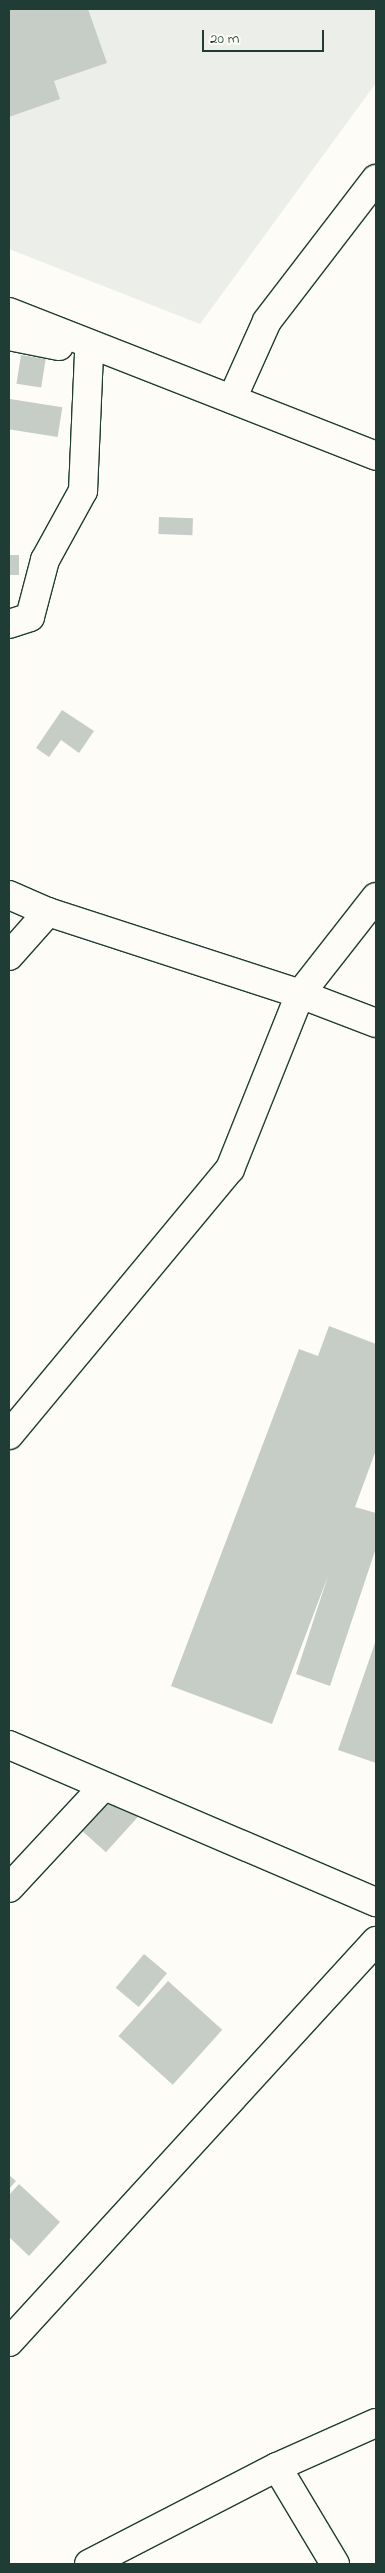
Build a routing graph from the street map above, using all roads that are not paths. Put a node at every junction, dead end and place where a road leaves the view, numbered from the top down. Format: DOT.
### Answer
graph roads {
  1 [pos="376,179"];
  2 [pos="9,312"];
  3 [pos="9,336"];
  4 [pos="89,352"];
  5 [pos="134,361"];
  6 [pos="232,400"];
  7 [pos="376,456"];
  8 [pos="9,624"];
  9 [pos="9,894"];
  10 [pos="376,897"];
  11 [pos="48,912"];
  12 [pos="9,956"];
  13 [pos="300,994"];
  14 [pos="376,1023"];
  15 [pos="9,1435"];
  16 [pos="9,1745"];
  17 [pos="103,1787"];
  18 [pos="9,1888"];
  19 [pos="376,1902"];
  20 [pos="376,1941"];
  21 [pos="9,2342"];
  22 [pos="376,2423"];
  23 [pos="277,2467"];
  24 [pos="89,2564"];
  25 [pos="334,2564"];
  1 -- 6 [label="street"];
  2 -- 5 [label="street"];
  3 -- 4 [label="street"];
  4 -- 5 [label="street"];
  4 -- 8 [label="street"];
  5 -- 6 [label="street"];
  6 -- 7 [label="street"];
  9 -- 11 [label="street"];
  10 -- 13 [label="street"];
  11 -- 12 [label="street"];
  11 -- 13 [label="street"];
  13 -- 14 [label="street"];
  13 -- 15 [label="street"];
  16 -- 17 [label="street"];
  17 -- 18 [label="street"];
  17 -- 19 [label="street"];
  20 -- 21 [label="street"];
  22 -- 23 [label="street"];
  23 -- 24 [label="street"];
  23 -- 25 [label="street"];
}
